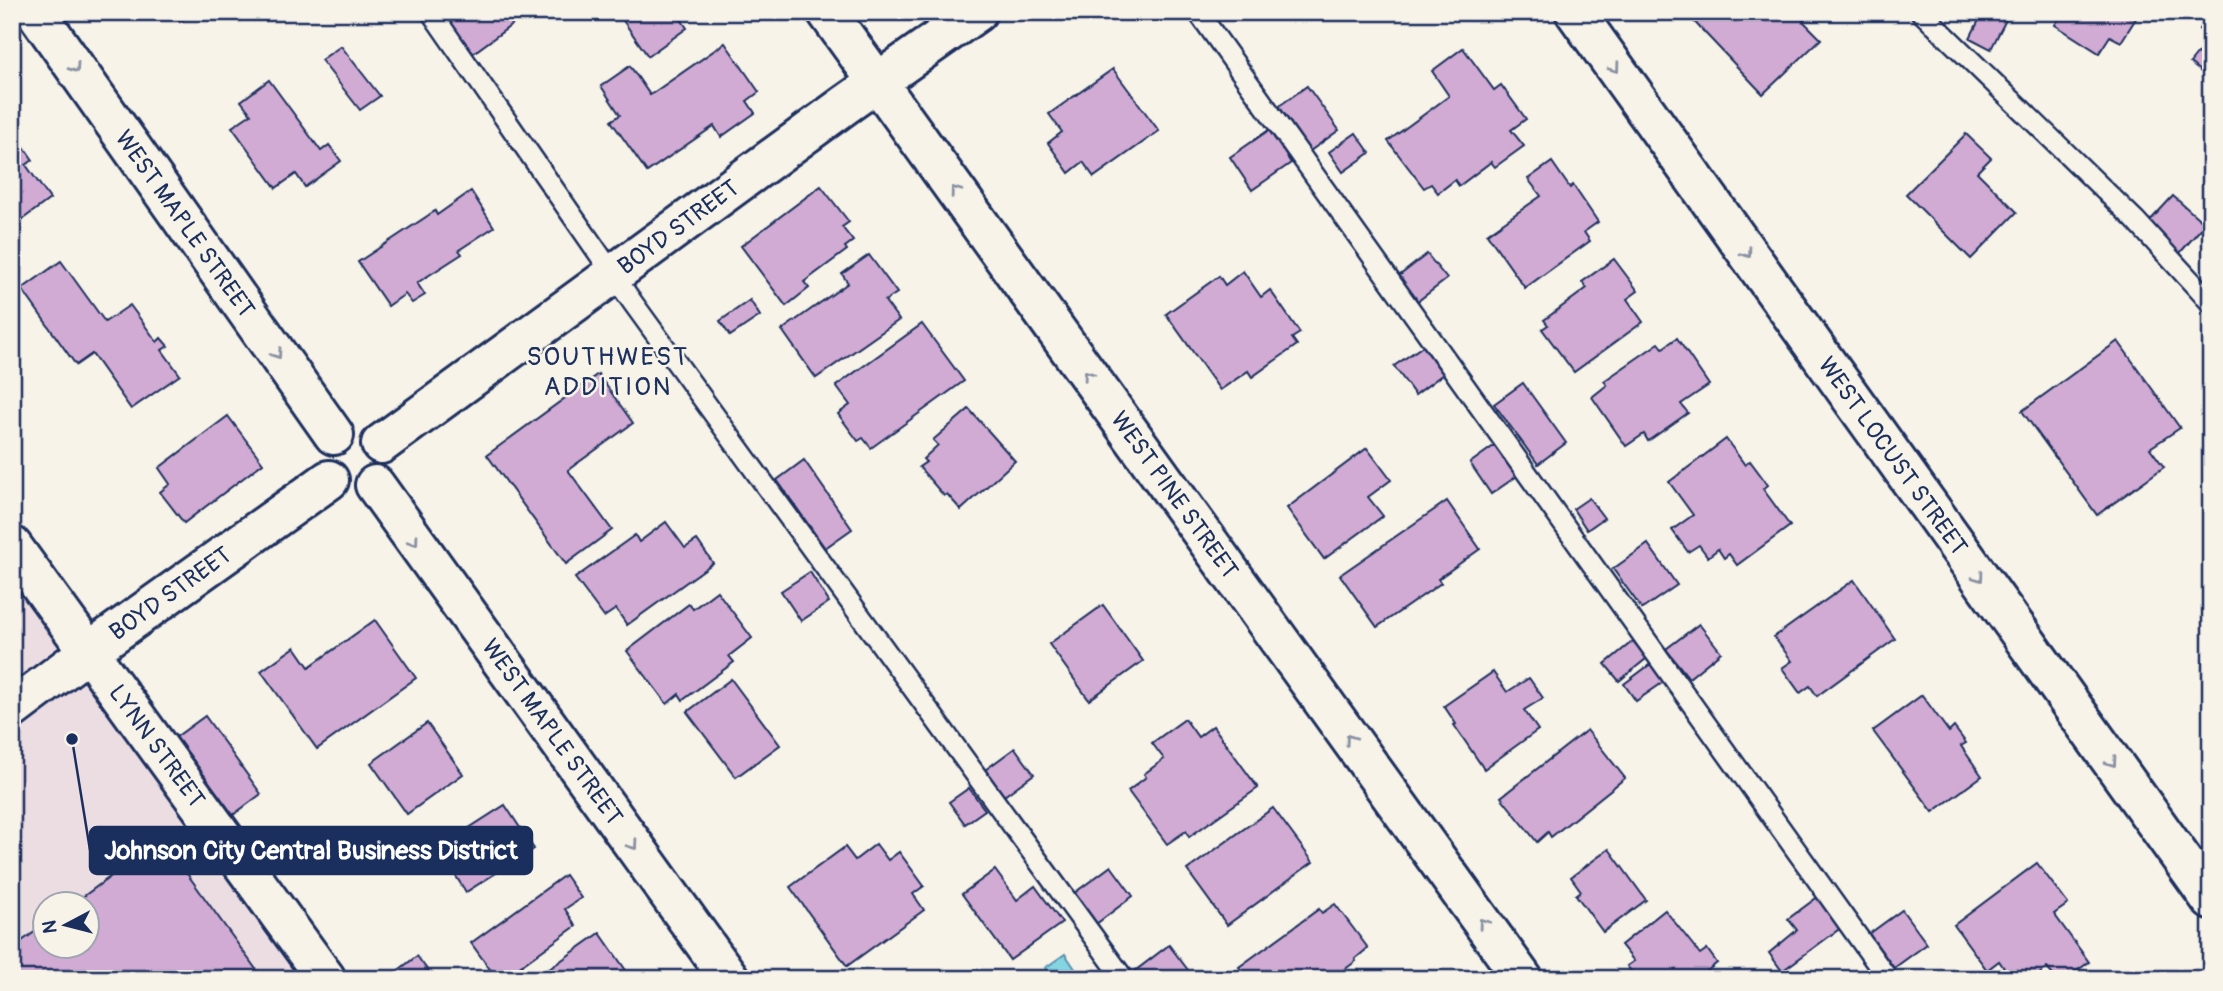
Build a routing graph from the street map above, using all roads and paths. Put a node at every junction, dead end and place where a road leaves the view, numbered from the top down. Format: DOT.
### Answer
graph roads {
  1 [pos="36,12"];
  2 [pos="431,12"];
  3 [pos="827,12"];
  4 [pos="977,12"];
  5 [pos="1198,12"];
  6 [pos="1575,12"];
  7 [pos="1921,12"];
  8 [pos="876,82"];
  9 [pos="613,274"];
  10 [pos="2211,303"];
  11 [pos="334,435"];
  12 [pos="381,444"];
  13 [pos="329,480"];
  14 [pos="375,485"];
  15 [pos="12,546"];
  16 [pos="88,652"];
  17 [pos="12,709"];
  18 [pos="2211,901"];
  19 [pos="326,979"];
  20 [pos="730,979"];
  21 [pos="1124,979"];
  22 [pos="1523,979"];
  23 [pos="1888,979"];
  1 -- 11 [label="street, WEST MAPLE STREET, one-way"];
  2 -- 9 [label="lane"];
  3 -- 8 [label="street, WEST PINE STREET"];
  4 -- 8 [label="street, BOYD STREET"];
  5 -- 23 [label="lane"];
  6 -- 18 [label="street, WEST LOCUST STREET, one-way"];
  7 -- 10 [label="lane"];
  8 -- 9 [label="street, BOYD STREET"];
  22 -- 8 [label="street, WEST PINE STREET, one-way"];
  9 -- 12 [label="street, BOYD STREET"];
  9 -- 21 [label="lane"];
  11 -- 12 [label="street"];
  11 -- 13 [label="street"];
  12 -- 14 [label="street"];
  13 -- 14 [label="street"];
  13 -- 16 [label="street, BOYD STREET"];
  14 -- 20 [label="street, WEST MAPLE STREET, one-way"];
  15 -- 16 [label="street, LYNN STREET"];
  16 -- 17 [label="street, BOYD STREET"];
  16 -- 19 [label="street, LYNN STREET"];
}
